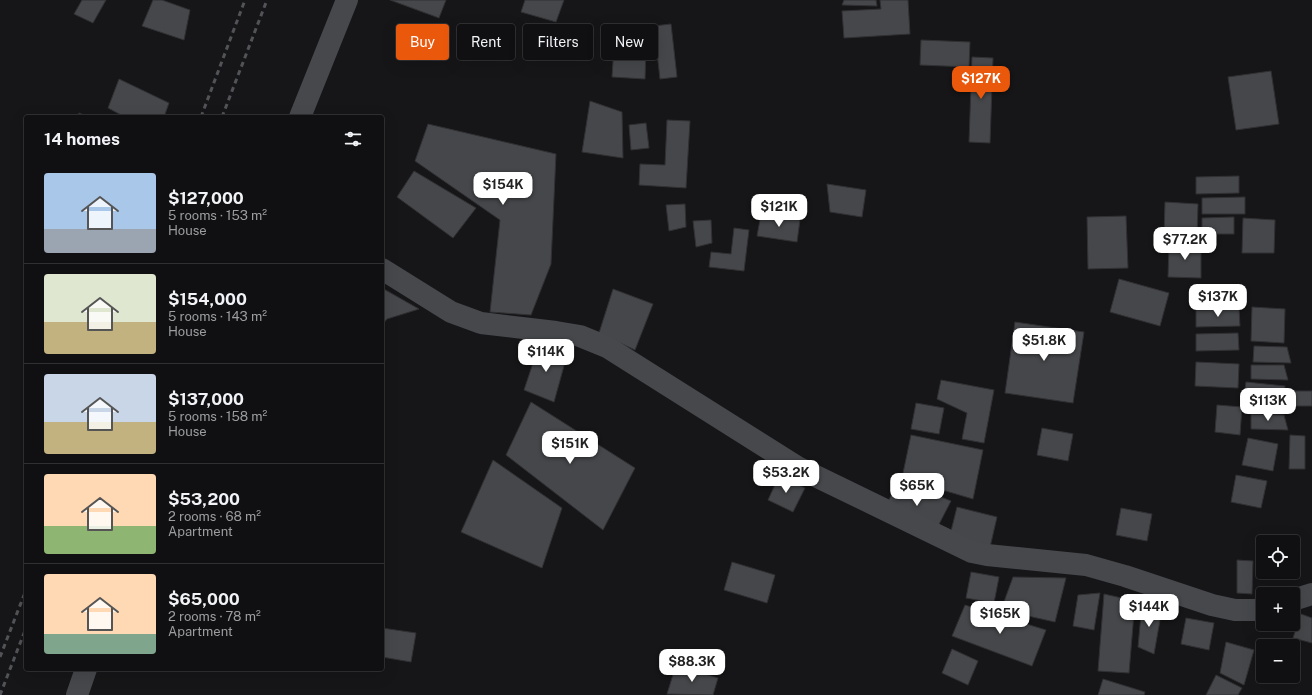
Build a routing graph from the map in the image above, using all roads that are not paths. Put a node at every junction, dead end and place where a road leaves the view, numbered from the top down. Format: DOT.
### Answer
graph roads {
  1 [pos="347,0"];
  2 [pos="301,115"];
  3 [pos="384,271"];
  4 [pos="1312,594"];
  5 [pos="1300,598"];
  6 [pos="1256,610"];
  7 [pos="85,671"];
  8 [pos="77,695"];
  1 -- 2 [label="street"];
  3 -- 6 [label="street"];
  4 -- 5 [label="street"];
  7 -- 8 [label="street"];
}
